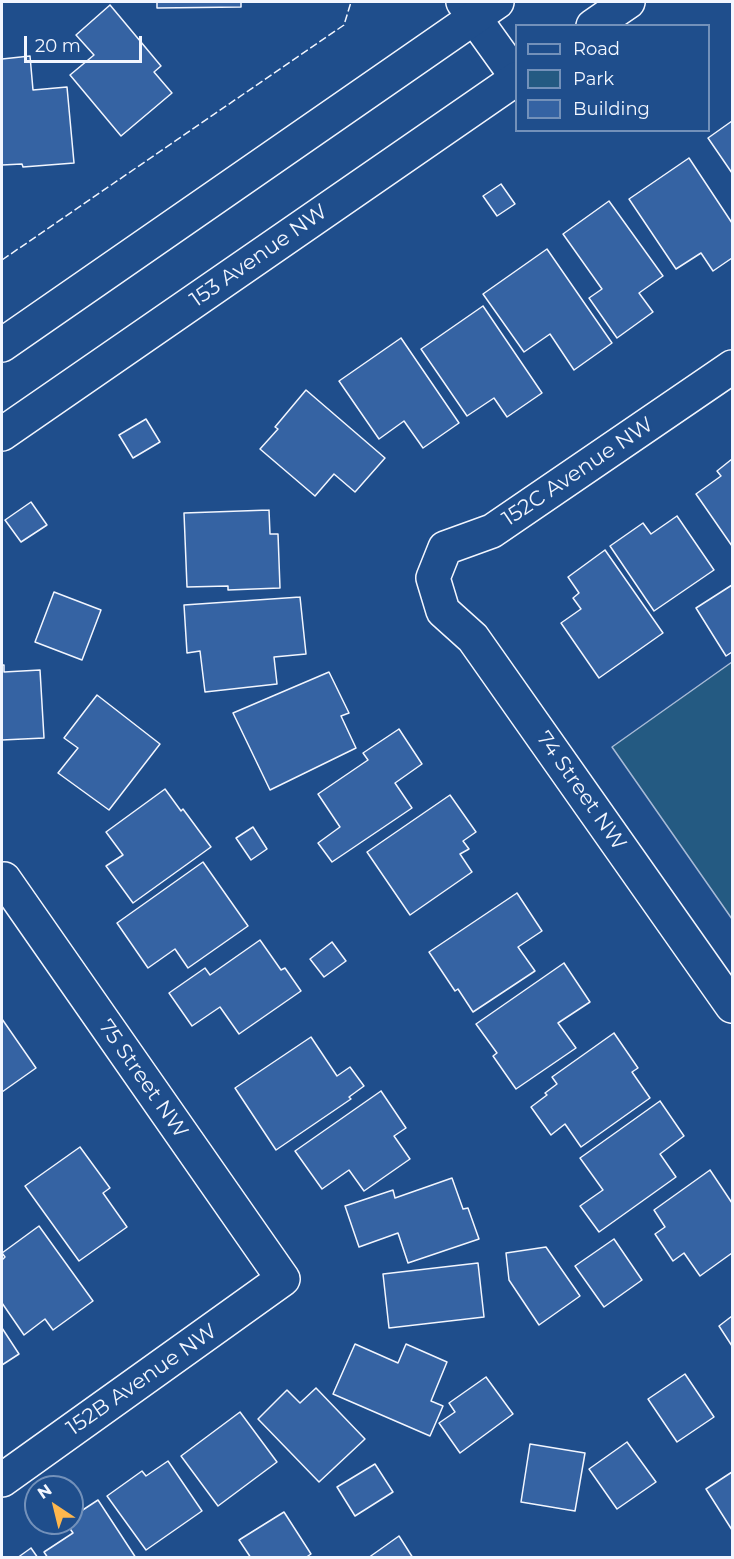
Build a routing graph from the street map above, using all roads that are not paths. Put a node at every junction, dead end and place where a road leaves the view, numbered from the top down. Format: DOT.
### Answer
graph roads {
  1 [pos="628,2"];
  2 [pos="478,7"];
  3 [pos="596,24"];
  4 [pos="515,75"];
  5 [pos="515,78"];
  6 [pos="2,345"];
  7 [pos="732,367"];
  8 [pos="2,434"];
  9 [pos="433,578"];
  10 [pos="3,880"];
  11 [pos="732,1006"];
  12 [pos="283,1279"];
  13 [pos="2,1480"];
  1 -- 3 [label="street"];
  2 -- 4 [label="street"];
  2 -- 6 [label="street"];
  5 -- 8 [label="street, 153 Avenue NW"];
  7 -- 9 [label="street, 152C Avenue NW"];
  9 -- 11 [label="street, 74 Street NW"];
  10 -- 12 [label="street, 75 Street NW"];
  12 -- 13 [label="street, 152B Avenue NW"];
}
